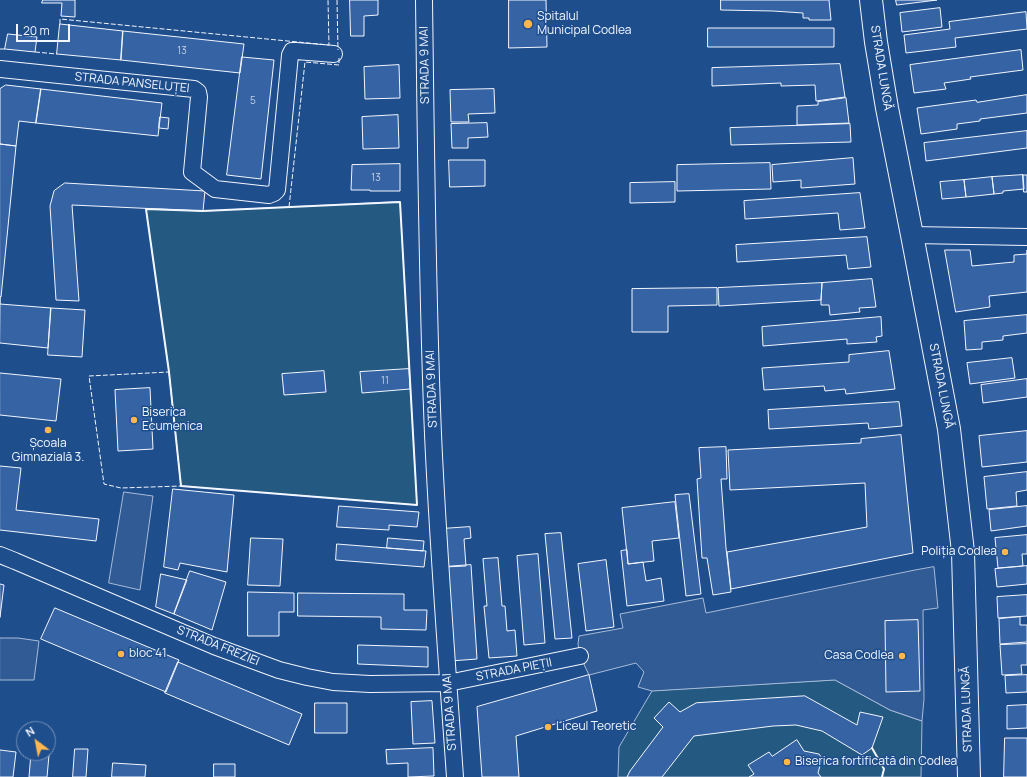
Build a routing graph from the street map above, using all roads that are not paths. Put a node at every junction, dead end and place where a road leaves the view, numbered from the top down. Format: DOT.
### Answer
graph roads {
  1 [pos="424,0"];
  2 [pos="871,0"];
  3 [pos="334,54"];
  4 [pos="0,69"];
  5 [pos="912,235"];
  6 [pos="1027,236"];
  7 [pos="0,555"];
  8 [pos="580,656"];
  9 [pos="448,683"];
  10 [pos="455,777"];
  11 [pos="969,777"];
  1 -- 9 [label="street, STRADA 9 MAI"];
  2 -- 5 [label="highway, STRADA LUNGĂ"];
  3 -- 4 [label="street, STRADA PANSELUȚEI"];
  5 -- 6 [label="street"];
  5 -- 11 [label="highway, STRADA LUNGĂ"];
  7 -- 9 [label="street, STRADA FREZIEI"];
  8 -- 9 [label="street, STRADA PIEȚII"];
  9 -- 10 [label="street, STRADA 9 MAI"];
}
